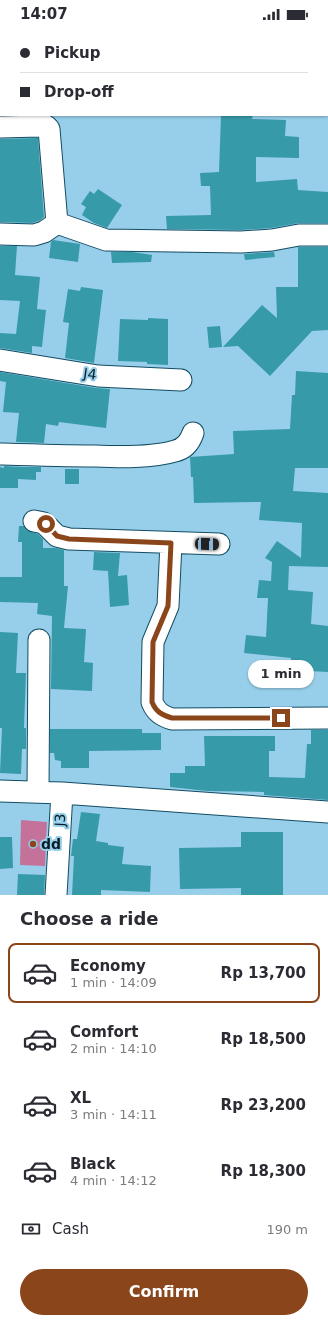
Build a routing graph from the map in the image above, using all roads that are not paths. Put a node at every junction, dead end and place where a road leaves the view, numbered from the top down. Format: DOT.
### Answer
graph roads {
  1 [pos="40,120"];
  2 [pos="0,127"];
  3 [pos="57,222"];
  4 [pos="0,234"];
  5 [pos="328,235"];
  6 [pos="0,360"];
  7 [pos="181,380"];
  8 [pos="194,433"];
  9 [pos="0,454"];
  10 [pos="34,521"];
  11 [pos="171,543"];
  12 [pos="219,544"];
  13 [pos="39,640"];
  14 [pos="328,718"];
  15 [pos="0,791"];
  16 [pos="38,792"];
  17 [pos="62,793"];
  18 [pos="328,812"];
  19 [pos="56,895"];
  1 -- 2 [label="street"];
  1 -- 3 [label="street"];
  3 -- 4 [label="street"];
  3 -- 5 [label="street"];
  6 -- 7 [label="street, J4"];
  8 -- 9 [label="street"];
  10 -- 11 [label="street"];
  11 -- 12 [label="street"];
  11 -- 14 [label="street"];
  13 -- 16 [label="street"];
  15 -- 16 [label="street"];
  16 -- 17 [label="street"];
  17 -- 18 [label="street"];
  17 -- 19 [label="street, J3"];
}
